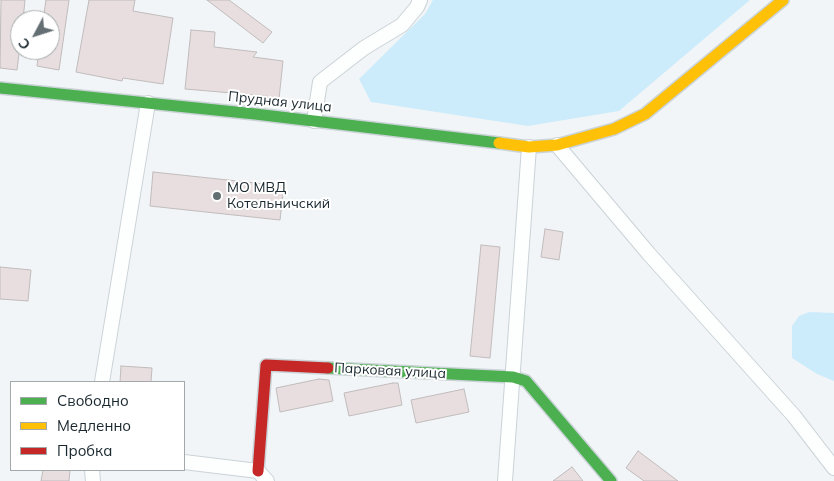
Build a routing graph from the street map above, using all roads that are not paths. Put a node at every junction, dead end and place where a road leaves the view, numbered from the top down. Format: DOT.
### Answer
graph roads {
  1 [pos="420,0"];
  2 [pos="783,0"];
  3 [pos="0,88"];
  4 [pos="148,103"];
  5 [pos="314,121"];
  6 [pos="556,144"];
  7 [pos="530,147"];
  8 [pos="513,377"];
  9 [pos="102,381"];
  10 [pos="185,462"];
  11 [pos="834,468"];
  12 [pos="262,476"];
  13 [pos="504,481"];
  14 [pos="611,481"];
  1 -- 5 [label="street"];
  2 -- 6 [label="street, Прудная улица"];
  3 -- 4 [label="street, Прудная улица"];
  4 -- 5 [label="street, Прудная улица"];
  4 -- 9 [label="street"];
  5 -- 7 [label="street, Прудная улица"];
  6 -- 7 [label="street, Прудная улица"];
  6 -- 11 [label="street"];
  7 -- 8 [label="street"];
  8 -- 12 [label="street, Парковая улица"];
  8 -- 13 [label="street"];
  8 -- 14 [label="street, Парковая улица"];
  10 -- 12 [label="street"];
}
